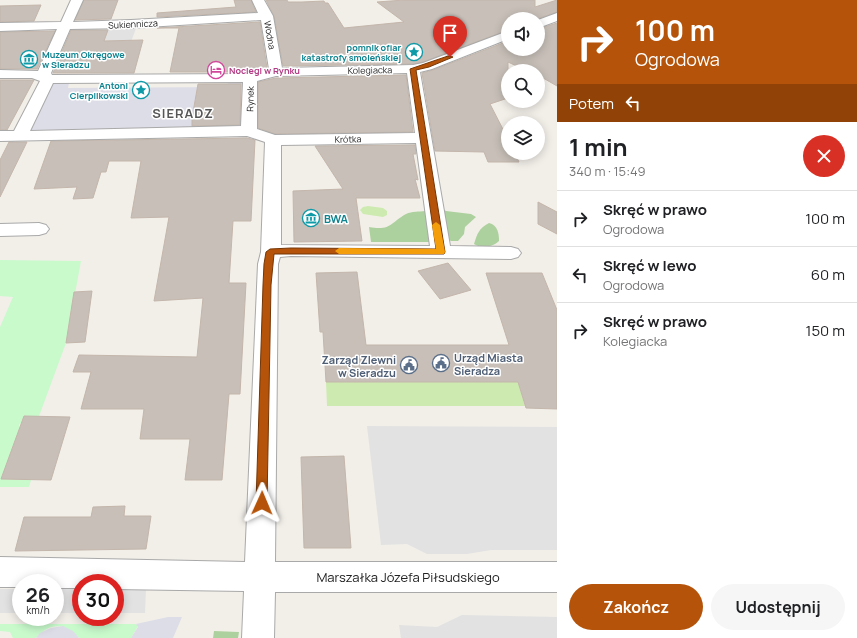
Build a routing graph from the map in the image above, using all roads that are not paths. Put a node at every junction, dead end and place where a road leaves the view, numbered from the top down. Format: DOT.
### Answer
graph roads {
  1 [pos="77,0"];
  2 [pos="258,0"];
  3 [pos="267,16"];
  4 [pos="557,17"];
  5 [pos="545,21"];
  6 [pos="67,26"];
  7 [pos="0,27"];
  8 [pos="501,38"];
  9 [pos="413,69"];
  10 [pos="276,72"];
  11 [pos="0,74"];
  12 [pos="250,78"];
  13 [pos="48,79"];
  14 [pos="249,131"];
  15 [pos="423,138"];
  16 [pos="6,139"];
  17 [pos="273,140"];
  18 [pos="38,229"];
  19 [pos="0,230"];
  20 [pos="270,252"];
  21 [pos="441,252"];
  22 [pos="511,253"];
  23 [pos="0,572"];
  24 [pos="259,577"];
  25 [pos="557,577"];
  26 [pos="258,638"];
  1 -- 6 [label="street"];
  2 -- 3 [label="street, Wodna"];
  3 -- 6 [label="street, Sukiennicza"];
  3 -- 10 [label="street, Wodna"];
  4 -- 5 [label="street"];
  6 -- 7 [label="street, Sukiennicza"];
  6 -- 13 [label="street"];
  8 -- 9 [label="street, Kolegiacka"];
  9 -- 10 [label="street, Kolegiacka"];
  9 -- 15 [label="street"];
  10 -- 12 [label="street, Kolegiacka"];
  11 -- 13 [label="street, Rynek"];
  12 -- 13 [label="street, Rynek"];
  12 -- 14 [label="street, Rynek"];
  13 -- 16 [label="street"];
  14 -- 16 [label="street"];
  14 -- 17 [label="street"];
  15 -- 17 [label="street, Krótka"];
  15 -- 21 [label="street"];
  17 -- 20 [label="street"];
  18 -- 19 [label="street"];
  20 -- 21 [label="street"];
  20 -- 24 [label="street"];
  21 -- 22 [label="street"];
  23 -- 24 [label="street, Marszałka Józefa Piłsudskiego"];
  24 -- 25 [label="street, Marszałka Józefa Piłsudskiego"];
  24 -- 26 [label="street"];
}
